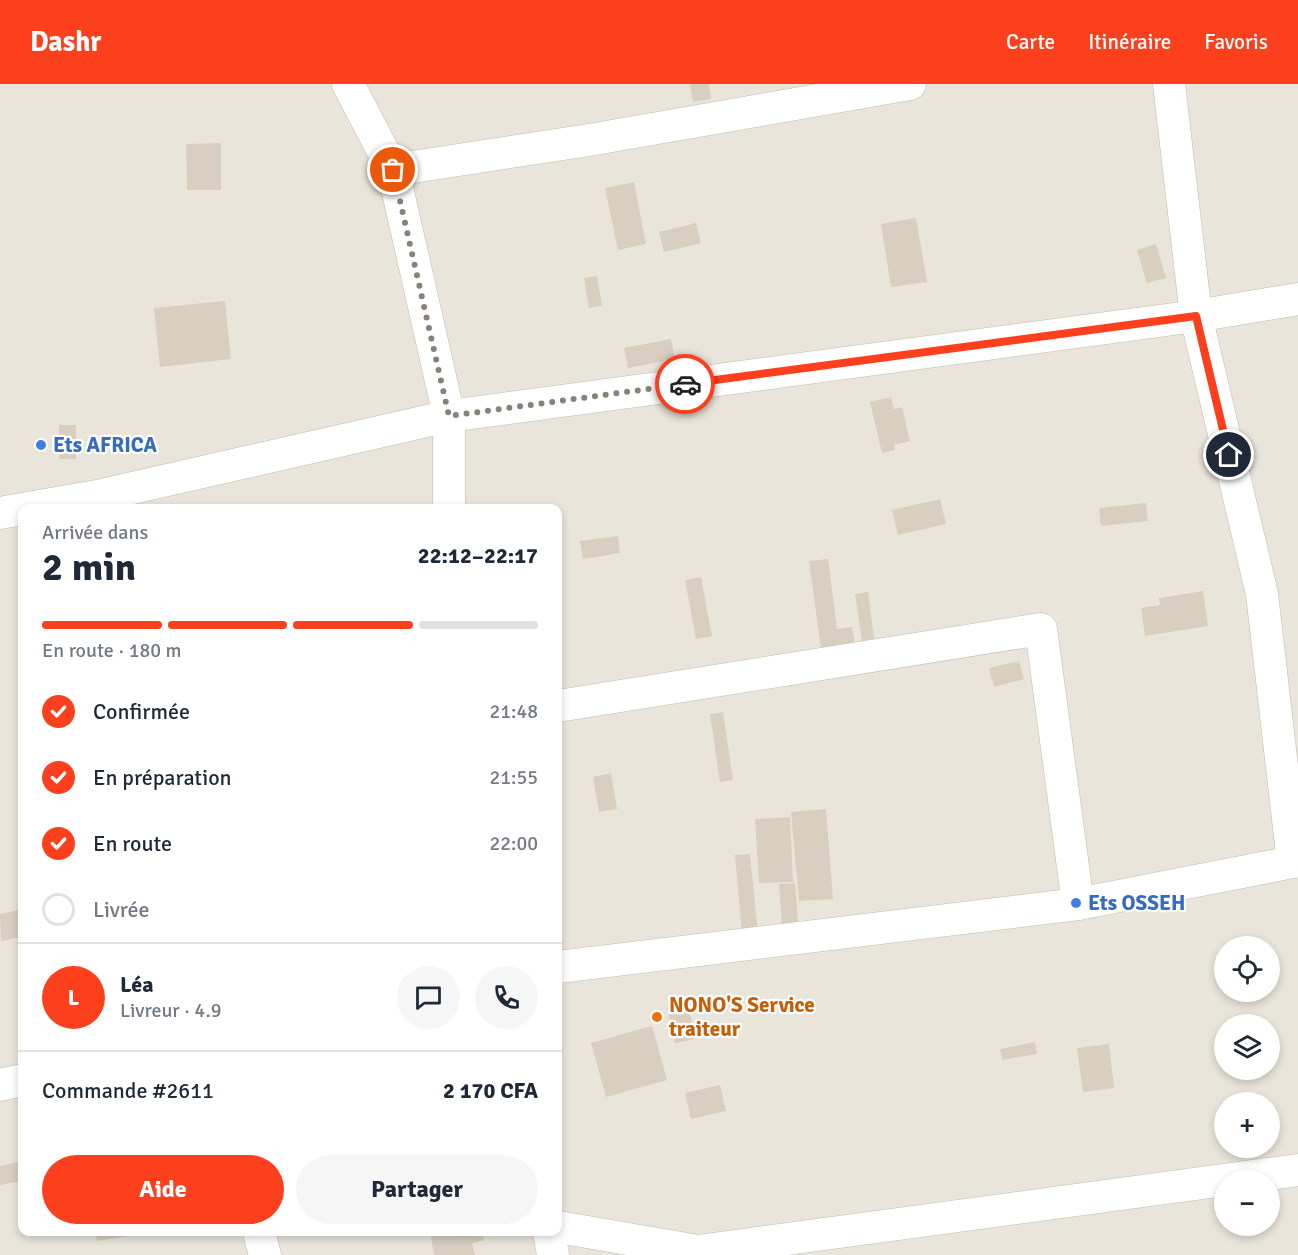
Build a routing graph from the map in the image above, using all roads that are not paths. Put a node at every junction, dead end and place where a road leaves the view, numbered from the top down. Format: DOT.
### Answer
graph roads {
  1 [pos="348,84"];
  2 [pos="910,84"];
  3 [pos="1168,84"];
  4 [pos="393,170"];
  5 [pos="1298,299"];
  6 [pos="1196,316"];
  7 [pos="449,416"];
  8 [pos="98,502"];
  9 [pos="75,504"];
  10 [pos="449,504"];
  11 [pos="18,510"];
  12 [pos="0,513"];
  13 [pos="562,705"];
  14 [pos="1295,861"];
  15 [pos="1078,904"];
  16 [pos="562,967"];
  17 [pos="18,1081"];
  18 [pos="0,1085"];
  19 [pos="1298,1170"];
  20 [pos="562,1228"];
  21 [pos="260,1236"];
  22 [pos="550,1236"];
  23 [pos="265,1255"];
  24 [pos="553,1255"];
  1 -- 4 [label="street"];
  2 -- 4 [label="street"];
  3 -- 6 [label="street"];
  4 -- 7 [label="street"];
  5 -- 6 [label="street"];
  6 -- 7 [label="street"];
  6 -- 14 [label="street"];
  7 -- 8 [label="street"];
  7 -- 10 [label="street"];
  8 -- 9 [label="street"];
  11 -- 12 [label="street"];
  13 -- 15 [label="street"];
  14 -- 15 [label="street"];
  15 -- 16 [label="street"];
  17 -- 18 [label="street"];
  19 -- 20 [label="street"];
  21 -- 23 [label="street"];
  22 -- 24 [label="street"];
}
